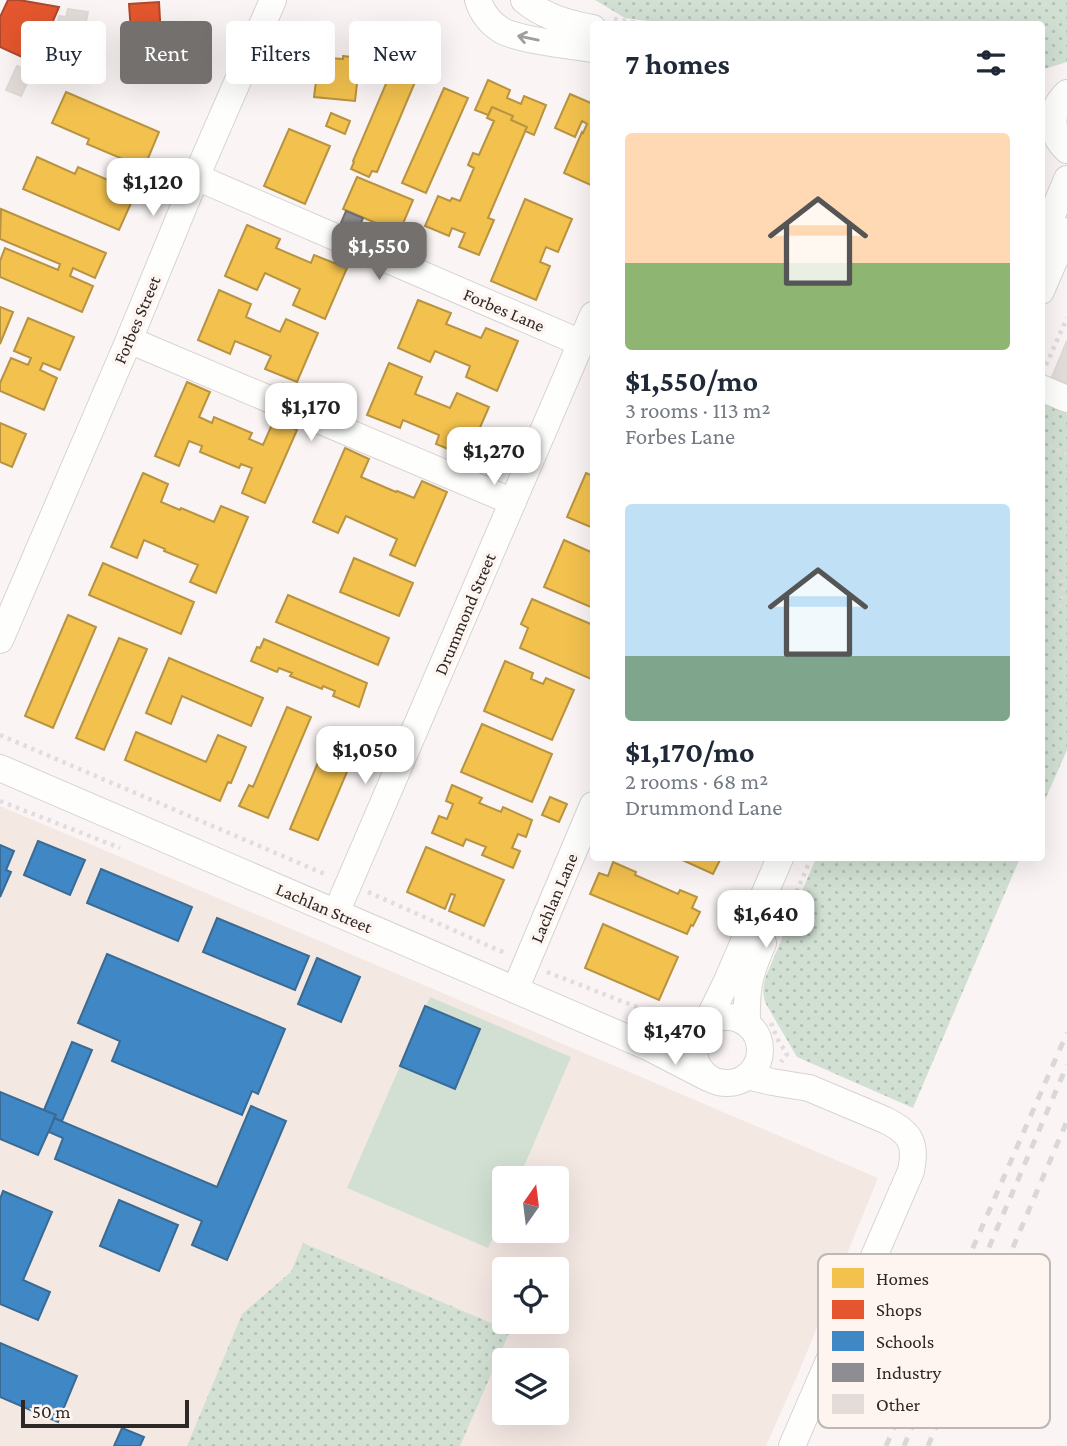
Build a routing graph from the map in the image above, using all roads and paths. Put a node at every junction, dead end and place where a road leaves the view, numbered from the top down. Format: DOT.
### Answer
graph roads {
  1 [pos="273,0"];
  2 [pos="478,0"];
  3 [pos="524,0"];
  4 [pos="557,0"];
  5 [pos="590,21"];
  6 [pos="590,27"];
  7 [pos="590,49"];
  8 [pos="1054,107"];
  9 [pos="1067,152"];
  10 [pos="196,177"];
  11 [pos="1067,179"];
  12 [pos="1067,231"];
  13 [pos="1045,232"];
  14 [pos="1045,282"];
  15 [pos="1067,318"];
  16 [pos="590,322"];
  17 [pos="129,340"];
  18 [pos="581,343"];
  19 [pos="1045,373"];
  20 [pos="1045,382"];
  21 [pos="1067,399"];
  22 [pos="1045,445"];
  23 [pos="1067,454"];
  24 [pos="513,502"];
  25 [pos="1045,567"];
  26 [pos="1045,623"];
  27 [pos="0,640"];
  28 [pos="0,768"];
  29 [pos="590,813"];
  30 [pos="779,861"];
  31 [pos="798,861"];
  32 [pos="336,913"];
  33 [pos="515,990"];
  34 [pos="701,1031"];
  35 [pos="753,1031"];
  36 [pos="648,1047"];
  37 [pos="747,1076"];
  38 [pos="708,1078"];
  39 [pos="809,1088"];
  40 [pos="875,1254"];
  41 [pos="818,1386"];
  42 [pos="792,1446"];
  1 -- 10 [label="street, Forbes Street"];
  7 -- 2 [label="street, one-way"];
  3 -- 6 [label="street"];
  4 -- 5 [label="street"];
  8 -- 9 [label="street"];
  10 -- 17 [label="street, Forbes Street"];
  10 -- 18 [label="street, Forbes Lane"];
  11 -- 13 [label="street"];
  12 -- 14 [label="street"];
  15 -- 19 [label="path"];
  16 -- 18 [label="street, Drummond Street"];
  17 -- 24 [label="street"];
  17 -- 27 [label="street, Forbes Street"];
  18 -- 24 [label="street, Drummond Street"];
  20 -- 21 [label="street"];
  22 -- 23 [label="path"];
  24 -- 32 [label="street, Drummond Street"];
  25 -- 26 [label="path"];
  28 -- 32 [label="street, Lachlan Street"];
  29 -- 33 [label="street, Lachlan Lane"];
  30 -- 34 [label="street"];
  31 -- 35 [label="street"];
  32 -- 33 [label="street, Lachlan Street"];
  33 -- 36 [label="street, Lachlan Street"];
  34 -- 35 [label="street"];
  34 -- 36 [label="street"];
  34 -- 38 [label="street"];
  35 -- 37 [label="street"];
  35 -- 39 [label="street"];
  36 -- 38 [label="street, Lachlan Street"];
  37 -- 38 [label="street"];
  37 -- 39 [label="street"];
  39 -- 40 [label="street"];
  41 -- 42 [label="street"];
}
